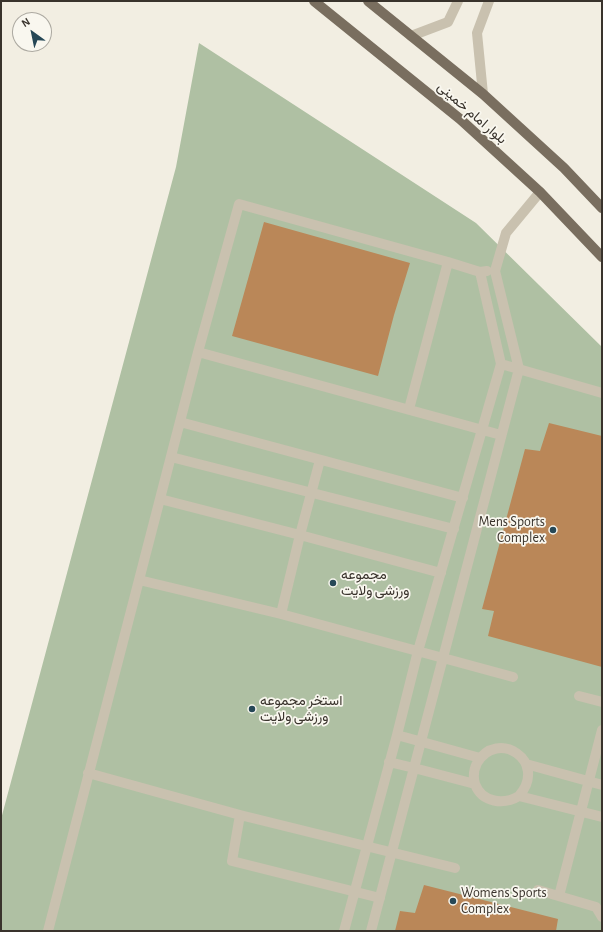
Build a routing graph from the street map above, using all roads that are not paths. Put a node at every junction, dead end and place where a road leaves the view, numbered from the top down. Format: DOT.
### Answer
graph roads {
  1 [pos="314,1"];
  2 [pos="368,1"];
  3 [pos="458,1"];
  4 [pos="489,1"];
  5 [pos="411,36"];
  6 [pos="483,94"];
  7 [pos="540,192"];
  8 [pos="602,208"];
  9 [pos="602,257"];
  10 [pos="448,262"];
  11 [pos="495,271"];
  12 [pos="480,272"];
  13 [pos="198,352"];
  14 [pos="501,364"];
  15 [pos="519,369"];
  16 [pos="602,393"];
  17 [pos="409,409"];
  18 [pos="180,422"];
  19 [pos="482,429"];
  20 [pos="501,435"];
  21 [pos="171,457"];
  22 [pos="320,460"];
  23 [pos="310,493"];
  24 [pos="463,498"];
  25 [pos="160,499"];
  26 [pos="454,529"];
  27 [pos="300,535"];
  28 [pos="441,573"];
  29 [pos="139,580"];
  30 [pos="281,614"];
  31 [pos="418,651"];
  32 [pos="443,656"];
  33 [pos="513,677"];
  34 [pos="579,696"];
  35 [pos="602,702"];
  36 [pos="602,730"];
  37 [pos="397,735"];
  38 [pos="421,742"];
  39 [pos="480,758"];
  40 [pos="389,762"];
  41 [pos="526,764"];
  42 [pos="414,768"];
  43 [pos="88,773"];
  44 [pos="587,781"];
  45 [pos="475,784"];
  46 [pos="602,785"];
  47 [pos="519,796"];
  48 [pos="580,811"];
  49 [pos="240,815"];
  50 [pos="602,816"];
  51 [pos="368,846"];
  52 [pos="393,852"];
  53 [pos="455,868"];
  54 [pos="538,890"];
  55 [pos="355,892"];
  56 [pos="559,896"];
  57 [pos="380,898"];
  58 [pos="602,917"];
  59 [pos="48,931"];
  60 [pos="344,931"];
  61 [pos="371,931"];
  1 -- 7 [label="main road, بلوار امام خمینی"];
  2 -- 5 [label="main road, بلوار امام خمینی"];
  3 -- 5 [label="street"];
  4 -- 6 [label="street"];
  5 -- 6 [label="main road, بلوار امام خمینی"];
  6 -- 8 [label="main road, بلوار امام خمینی"];
  7 -- 9 [label="main road, بلوار امام خمینی"];
  7 -- 11 [label="street"];
  10 -- 12 [label="street"];
  10 -- 13 [label="street"];
  10 -- 17 [label="street"];
  11 -- 12 [label="street"];
  11 -- 15 [label="street"];
  12 -- 14 [label="street"];
  13 -- 17 [label="street"];
  13 -- 18 [label="street"];
  14 -- 15 [label="street"];
  14 -- 19 [label="street"];
  15 -- 16 [label="street"];
  15 -- 20 [label="street"];
  17 -- 19 [label="street"];
  18 -- 21 [label="street"];
  18 -- 22 [label="street"];
  19 -- 20 [label="street"];
  19 -- 24 [label="street"];
  20 -- 32 [label="street"];
  21 -- 23 [label="street"];
  21 -- 25 [label="street"];
  22 -- 23 [label="street"];
  22 -- 24 [label="street"];
  23 -- 26 [label="street"];
  23 -- 27 [label="street"];
  24 -- 26 [label="street"];
  25 -- 27 [label="street"];
  25 -- 29 [label="street"];
  26 -- 28 [label="street"];
  27 -- 28 [label="street"];
  27 -- 30 [label="street"];
  28 -- 31 [label="street"];
  29 -- 30 [label="street"];
  29 -- 43 [label="street"];
  30 -- 31 [label="street"];
  31 -- 32 [label="street"];
  31 -- 37 [label="street"];
  32 -- 33 [label="street"];
  32 -- 38 [label="street"];
  34 -- 35 [label="street"];
  36 -- 44 [label="street"];
  37 -- 38 [label="street"];
  37 -- 40 [label="street"];
  38 -- 39 [label="street"];
  38 -- 42 [label="street"];
  39 -- 41 [label="street"];
  39 -- 45 [label="street"];
  40 -- 42 [label="street"];
  40 -- 51 [label="street"];
  41 -- 44 [label="street"];
  41 -- 47 [label="street"];
  42 -- 45 [label="street"];
  42 -- 52 [label="street"];
  43 -- 49 [label="street"];
  43 -- 59 [label="street"];
  44 -- 46 [label="street"];
  44 -- 48 [label="street"];
  45 -- 47 [label="street"];
  47 -- 48 [label="street"];
  48 -- 50 [label="street"];
  48 -- 56 [label="street"];
  49 -- 51 [label="street"];
  49 -- 55 [label="street"];
  51 -- 52 [label="street"];
  51 -- 55 [label="street"];
  52 -- 53 [label="street"];
  52 -- 57 [label="street"];
  54 -- 56 [label="street"];
  55 -- 57 [label="street"];
  55 -- 60 [label="street"];
  56 -- 58 [label="street"];
  57 -- 61 [label="street"];
}
